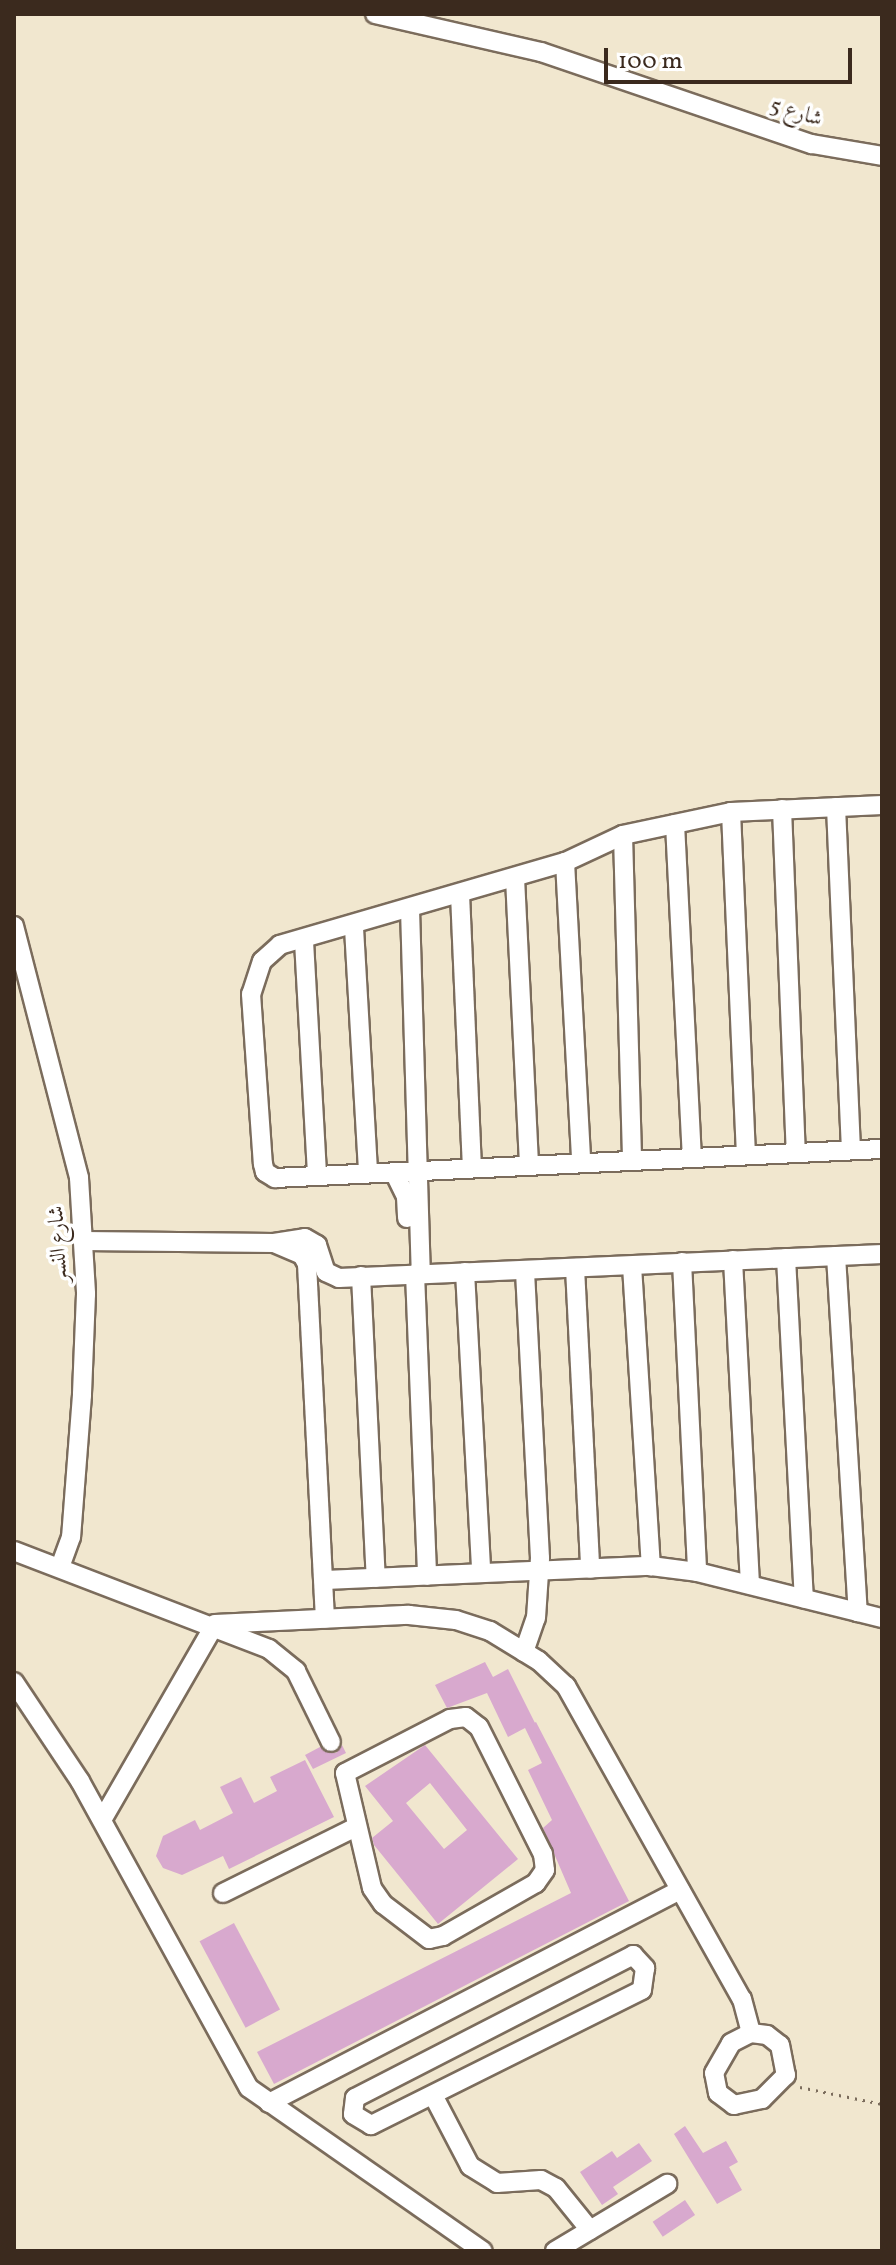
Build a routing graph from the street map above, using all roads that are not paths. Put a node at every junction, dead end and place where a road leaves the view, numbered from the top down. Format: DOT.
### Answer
graph roads {
  1 [pos="375,14"];
  2 [pos="882,156"];
  3 [pos="882,805"];
  4 [pos="836,807"];
  5 [pos="782,809"];
  6 [pos="731,812"];
  7 [pos="675,824"];
  8 [pos="623,835"];
  9 [pos="565,862"];
  10 [pos="515,878"];
  11 [pos="460,894"];
  12 [pos="410,909"];
  13 [pos="14,926"];
  14 [pos="354,928"];
  15 [pos="304,941"];
  16 [pos="882,1149"];
  17 [pos="851,1150"];
  18 [pos="796,1152"];
  19 [pos="746,1154"];
  20 [pos="692,1156"];
  21 [pos="632,1159"];
  22 [pos="581,1161"];
  23 [pos="529,1163"];
  24 [pos="472,1166"];
  25 [pos="421,1170"];
  26 [pos="368,1172"];
  27 [pos="394,1172"];
  28 [pos="317,1176"];
  29 [pos="83,1241"];
  30 [pos="274,1243"];
  31 [pos="882,1254"];
  32 [pos="836,1256"];
  33 [pos="786,1258"];
  34 [pos="733,1260"];
  35 [pos="682,1262"];
  36 [pos="632,1266"];
  37 [pos="575,1268"];
  38 [pos="525,1270"];
  39 [pos="465,1272"];
  40 [pos="415,1274"];
  41 [pos="361,1276"];
  42 [pos="332,1277"];
  43 [pos="308,1279"];
  44 [pos="14,1551"];
  45 [pos="61,1565"];
  46 [pos="651,1566"];
  47 [pos="590,1569"];
  48 [pos="481,1572"];
  49 [pos="540,1572"];
  50 [pos="697,1572"];
  51 [pos="427,1576"];
  52 [pos="376,1578"];
  53 [pos="325,1580"];
  54 [pos="750,1585"];
  55 [pos="804,1599"];
  56 [pos="858,1612"];
  57 [pos="882,1618"];
  58 [pos="325,1619"];
  59 [pos="215,1624"];
  60 [pos="524,1652"];
  61 [pos="14,1682"];
  62 [pos="338,1757"];
  63 [pos="102,1820"];
  64 [pos="356,1827"];
  65 [pos="680,1890"];
  66 [pos="223,1893"];
  67 [pos="751,2033"];
  68 [pos="468,2039"];
  69 [pos="488,2070"];
  70 [pos="434,2097"];
  71 [pos="269,2103"];
  72 [pos="667,2184"];
  73 [pos="590,2230"];
  74 [pos="483,2251"];
  75 [pos="555,2251"];
  1 -- 2 [label="street, شارع 5"];
  3 -- 4 [label="street"];
  4 -- 5 [label="street"];
  4 -- 17 [label="street"];
  5 -- 6 [label="street"];
  5 -- 18 [label="street"];
  6 -- 7 [label="street"];
  6 -- 19 [label="street"];
  7 -- 8 [label="street"];
  7 -- 20 [label="street"];
  8 -- 9 [label="street"];
  8 -- 21 [label="street"];
  9 -- 10 [label="street"];
  9 -- 22 [label="street"];
  10 -- 11 [label="street"];
  10 -- 23 [label="street"];
  11 -- 12 [label="street"];
  11 -- 24 [label="street"];
  12 -- 14 [label="street"];
  12 -- 25 [label="street"];
  13 -- 29 [label="street, شارع النسر"];
  14 -- 15 [label="street"];
  14 -- 26 [label="street"];
  15 -- 28 [label="street"];
  15 -- 28 [label="street"];
  16 -- 17 [label="street"];
  17 -- 18 [label="street"];
  18 -- 19 [label="street"];
  19 -- 20 [label="street"];
  20 -- 21 [label="street"];
  21 -- 22 [label="street"];
  22 -- 23 [label="street"];
  23 -- 24 [label="street"];
  24 -- 25 [label="street"];
  25 -- 27 [label="street"];
  25 -- 40 [label="street"];
  26 -- 27 [label="street"];
  26 -- 28 [label="street"];
  27 -- 40 [label="street"];
  29 -- 30 [label="street"];
  29 -- 45 [label="street, شارع النسر"];
  30 -- 42 [label="street"];
  30 -- 43 [label="street"];
  31 -- 32 [label="street"];
  32 -- 33 [label="street"];
  32 -- 56 [label="street"];
  33 -- 34 [label="street"];
  33 -- 55 [label="street"];
  34 -- 35 [label="street"];
  34 -- 54 [label="street"];
  35 -- 36 [label="street"];
  35 -- 50 [label="street"];
  36 -- 37 [label="street"];
  36 -- 46 [label="street"];
  37 -- 38 [label="street"];
  37 -- 47 [label="street"];
  38 -- 39 [label="street"];
  38 -- 49 [label="street"];
  39 -- 40 [label="street"];
  39 -- 48 [label="street"];
  40 -- 41 [label="street"];
  40 -- 51 [label="street"];
  41 -- 42 [label="street"];
  41 -- 52 [label="street"];
  42 -- 43 [label="street"];
  43 -- 53 [label="street"];
  44 -- 45 [label="street"];
  45 -- 59 [label="street"];
  46 -- 47 [label="street"];
  46 -- 50 [label="street"];
  47 -- 49 [label="street"];
  48 -- 49 [label="street"];
  48 -- 51 [label="street"];
  49 -- 60 [label="street"];
  50 -- 54 [label="street"];
  51 -- 52 [label="street"];
  52 -- 53 [label="street"];
  53 -- 58 [label="street"];
  54 -- 55 [label="street"];
  55 -- 56 [label="street"];
  56 -- 57 [label="street"];
  58 -- 59 [label="street"];
  58 -- 60 [label="street"];
  59 -- 62 [label="street"];
  59 -- 63 [label="street"];
  60 -- 65 [label="street"];
  61 -- 63 [label="street"];
  62 -- 64 [label="street"];
  62 -- 64 [label="street"];
  63 -- 71 [label="street"];
  64 -- 66 [label="street"];
  65 -- 67 [label="street"];
  65 -- 71 [label="street"];
  67 -- 67 [label="street"];
  68 -- 69 [label="street"];
  68 -- 69 [label="street"];
  68 -- 70 [label="street"];
  69 -- 70 [label="street"];
  70 -- 73 [label="street"];
  71 -- 74 [label="street"];
  72 -- 73 [label="street"];
  73 -- 75 [label="street"];
}
